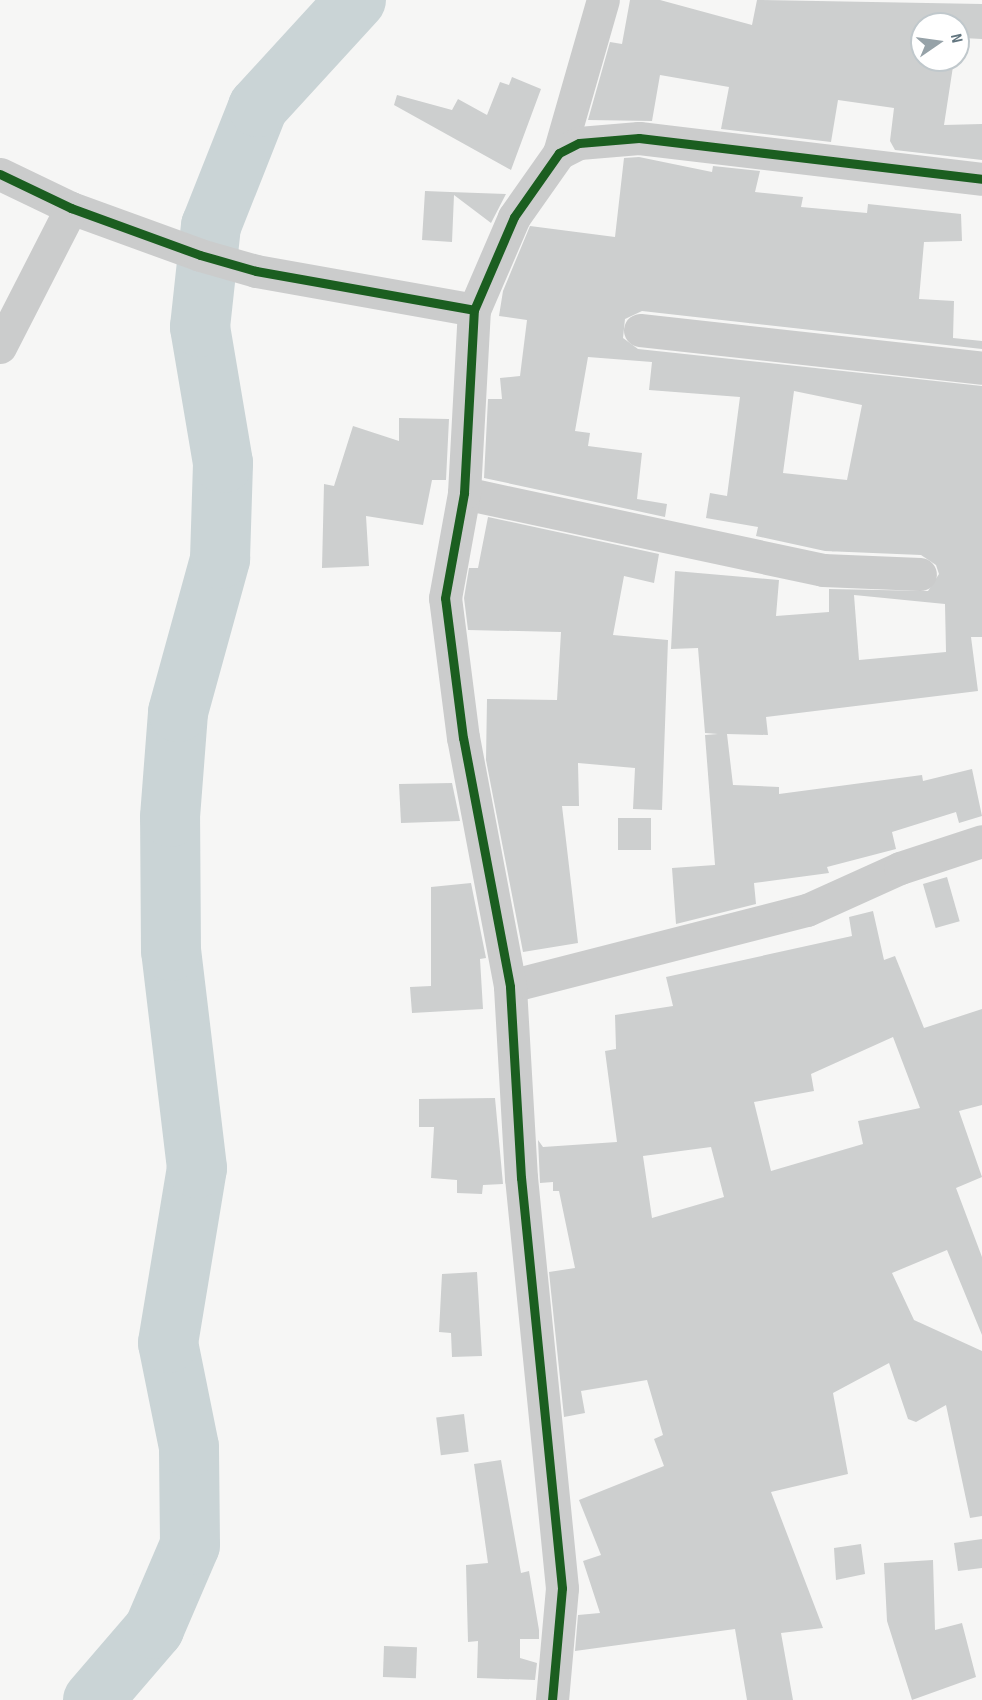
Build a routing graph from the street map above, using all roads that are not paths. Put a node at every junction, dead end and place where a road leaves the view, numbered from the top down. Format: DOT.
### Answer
graph roads {
  1 [pos="603,0"];
  2 [pos="559,153"];
  3 [pos="0,174"];
  4 [pos="982,180"];
  5 [pos="71,208"];
  6 [pos="474,310"];
  7 [pos="640,330"];
  8 [pos="0,347"];
  9 [pos="982,368"];
  10 [pos="464,493"];
  11 [pos="920,574"];
  12 [pos="982,841"];
  13 [pos="510,986"];
  14 [pos="552,1700"];
  1 -- 2 [label="street"];
  2 -- 4 [label="street"];
  2 -- 6 [label="street"];
  3 -- 5 [label="street"];
  5 -- 6 [label="street"];
  5 -- 8 [label="street"];
  6 -- 10 [label="street"];
  7 -- 9 [label="street"];
  10 -- 11 [label="street"];
  10 -- 13 [label="street"];
  12 -- 13 [label="street"];
  13 -- 14 [label="street"];
}
